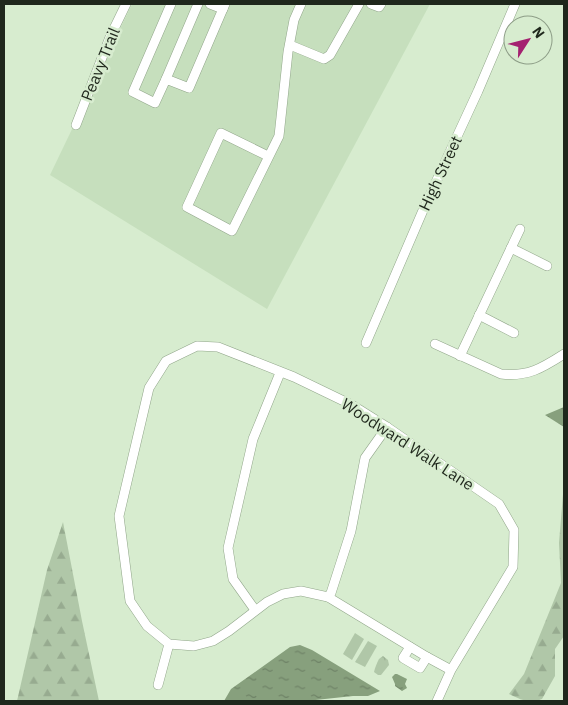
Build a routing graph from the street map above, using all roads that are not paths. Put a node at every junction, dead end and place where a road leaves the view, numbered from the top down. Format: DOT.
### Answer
graph roads {
  1 [pos="126,4"];
  2 [pos="171,4"];
  3 [pos="198,4"];
  4 [pos="210,4"];
  5 [pos="301,4"];
  6 [pos="359,4"];
  7 [pos="371,4"];
  8 [pos="381,4"];
  9 [pos="515,4"];
  10 [pos="224,6"];
  11 [pos="290,45"];
  12 [pos="166,79"];
  13 [pos="76,125"];
  14 [pos="268,156"];
  15 [pos="520,229"];
  16 [pos="511,248"];
  17 [pos="547,266"];
  18 [pos="479,315"];
  19 [pos="514,333"];
  20 [pos="366,343"];
  21 [pos="435,344"];
  22 [pos="564,354"];
  23 [pos="460,356"];
  24 [pos="280,372"];
  25 [pos="387,427"];
  26 [pos="328,597"];
  27 [pos="255,610"];
  28 [pos="169,644"];
  29 [pos="410,647"];
  30 [pos="427,657"];
  31 [pos="450,670"];
  32 [pos="158,685"];
  33 [pos="437,701"];
  1 -- 13 [label="street, Peavy Trail"];
  2 -- 12 [label="street"];
  3 -- 12 [label="street"];
  4 -- 10 [label="street"];
  5 -- 11 [label="street"];
  6 -- 11 [label="street"];
  7 -- 8 [label="street"];
  9 -- 20 [label="street, High Street"];
  10 -- 12 [label="street"];
  11 -- 14 [label="street"];
  14 -- 14 [label="street"];
  15 -- 16 [label="street"];
  16 -- 17 [label="street"];
  16 -- 18 [label="street"];
  18 -- 19 [label="street"];
  18 -- 23 [label="street"];
  21 -- 23 [label="street"];
  22 -- 23 [label="street"];
  24 -- 25 [label="street, Woodward Walk Lane"];
  24 -- 27 [label="street"];
  24 -- 28 [label="street, Woodward Walk Lane"];
  25 -- 26 [label="street"];
  25 -- 31 [label="street, Woodward Walk Lane"];
  26 -- 27 [label="street"];
  26 -- 29 [label="street"];
  27 -- 28 [label="street"];
  28 -- 32 [label="street"];
  29 -- 30 [label="street"];
  29 -- 30 [label="street"];
  30 -- 31 [label="street"];
  31 -- 33 [label="street, Woodward Walk Lane"];
}
